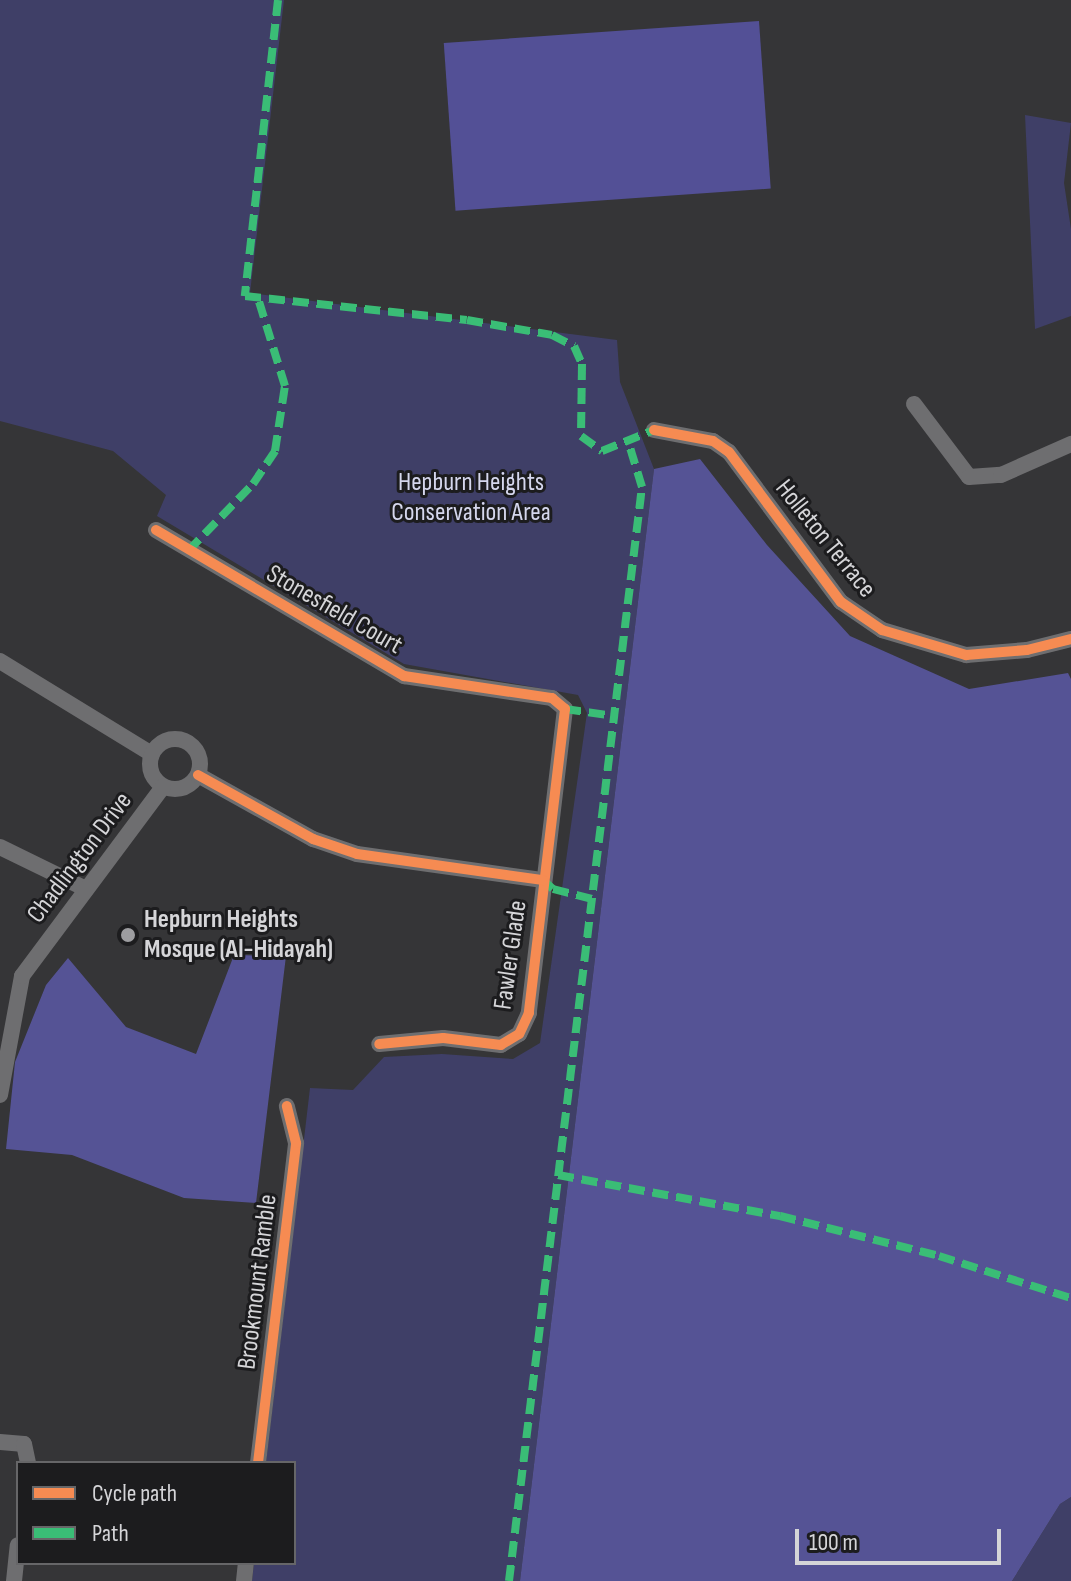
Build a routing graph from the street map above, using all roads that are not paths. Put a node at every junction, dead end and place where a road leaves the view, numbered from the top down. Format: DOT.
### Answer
graph roads {
  1 [pos="914,404"];
  2 [pos="654,430"];
  3 [pos="1071,444"];
  4 [pos="156,530"];
  5 [pos="1071,639"];
  6 [pos="0,661"];
  7 [pos="152,754"];
  8 [pos="198,775"];
  9 [pos="163,787"];
  10 [pos="0,847"];
  11 [pos="543,880"];
  12 [pos="86,889"];
  13 [pos="379,1044"];
  14 [pos="0,1095"];
  15 [pos="287,1106"];
  16 [pos="0,1442"];
  17 [pos="28,1461"];
  18 [pos="258,1461"];
  1 -- 3 [label="street"];
  2 -- 5 [label="street, Holleton Terrace"];
  4 -- 11 [label="street, Stonesfield Court"];
  6 -- 7 [label="street"];
  7 -- 8 [label="street"];
  7 -- 9 [label="street"];
  8 -- 9 [label="street"];
  8 -- 11 [label="street"];
  9 -- 12 [label="street, Chadlington Drive"];
  10 -- 12 [label="street"];
  11 -- 13 [label="street, Fawler Glade"];
  12 -- 14 [label="street, Chadlington Drive"];
  15 -- 18 [label="street, Brookmount Ramble"];
  16 -- 17 [label="street"];
}
